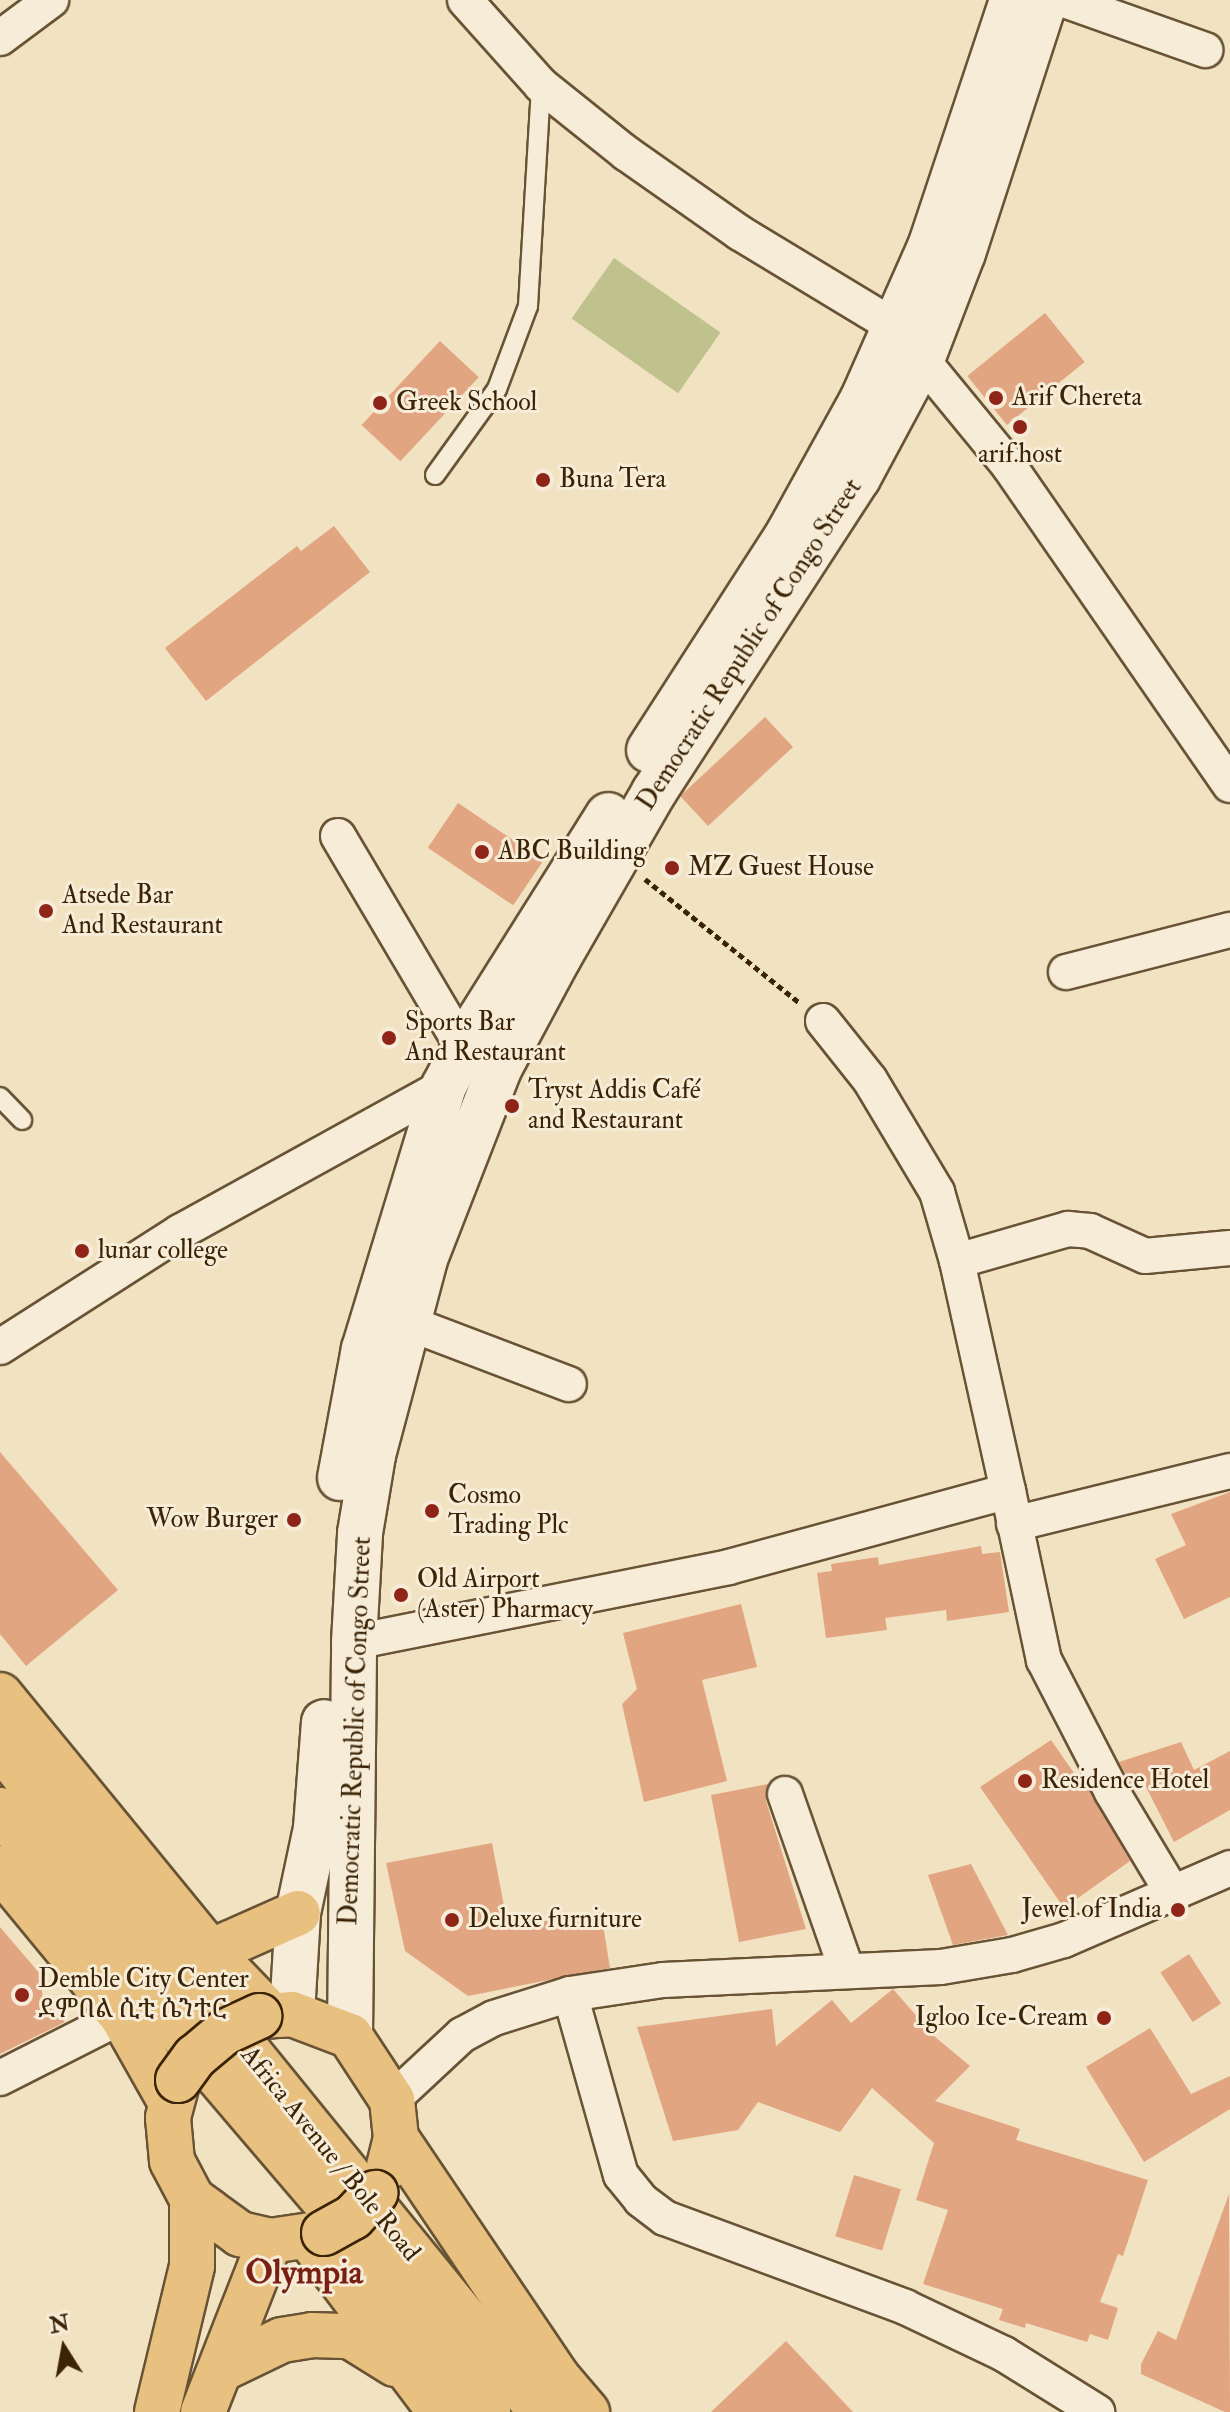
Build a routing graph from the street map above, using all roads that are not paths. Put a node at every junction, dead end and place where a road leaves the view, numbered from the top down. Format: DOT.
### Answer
graph roads {
  1 [pos="51,0"];
  2 [pos="465,0"];
  3 [pos="1012,0"];
  4 [pos="1045,0"];
  5 [pos="1064,0"];
  6 [pos="0,38"];
  7 [pos="1205,50"];
  8 [pos="541,85"];
  9 [pos="909,342"];
  10 [pos="435,475"];
  11 [pos="1230,785"];
  12 [pos="338,836"];
  13 [pos="1230,930"];
  14 [pos="1066,972"];
  15 [pos="823,1021"];
  16 [pos="469,1068"];
  17 [pos="0,1097"];
  18 [pos="22,1120"];
  19 [pos="1230,1248"];
  20 [pos="957,1261"];
  21 [pos="408,1323"];
  22 [pos="0,1347"];
  23 [pos="569,1384"];
  24 [pos="1230,1471"];
  25 [pos="1011,1508"];
  26 [pos="354,1642"];
  27 [pos="0,1695"];
  28 [pos="0,1746"];
  29 [pos="785,1794"];
  30 [pos="0,1810"];
  31 [pos="335,1832"];
  32 [pos="0,1868"];
  33 [pos="1230,1868"];
  34 [pos="1174,1895"];
  35 [pos="298,1913"];
  36 [pos="210,1952"];
  37 [pos="846,1968"];
  38 [pos="570,1994"];
  39 [pos="274,2015"];
  40 [pos="122,2016"];
  41 [pos="350,2036"];
  42 [pos="0,2078"];
  43 [pos="172,2100"];
  44 [pos="394,2119"];
  45 [pos="192,2199"];
  46 [pos="301,2238"];
  47 [pos="224,2368"];
  48 [pos="407,2372"];
  49 [pos="157,2412"];
  50 [pos="203,2412"];
  51 [pos="440,2412"];
  52 [pos="488,2412"];
  53 [pos="541,2412"];
  54 [pos="587,2412"];
  55 [pos="1097,2412"];
  1 -- 6 [label="street"];
  2 -- 8 [label="street"];
  3 -- 9 [label="main road, Democratic Republic of Congo Street"];
  4 -- 9 [label="main road, Democratic Republic of Congo Street"];
  5 -- 7 [label="street"];
  8 -- 9 [label="street"];
  8 -- 10 [label="lane"];
  9 -- 11 [label="street"];
  9 -- 16 [label="main road, Democratic Republic of Congo Street"];
  9 -- 16 [label="main road, Democratic Republic of Congo Street"];
  12 -- 16 [label="street"];
  13 -- 14 [label="street"];
  15 -- 20 [label="street"];
  16 -- 21 [label="main road, Democratic Republic of Congo Street"];
  16 -- 22 [label="street"];
  16 -- 31 [label="main road, Democratic Republic of Congo Street"];
  17 -- 18 [label="lane"];
  19 -- 20 [label="street"];
  20 -- 25 [label="street"];
  21 -- 23 [label="street"];
  21 -- 26 [label="main road, Democratic Republic of Congo Street"];
  24 -- 25 [label="street"];
  25 -- 26 [label="street"];
  25 -- 34 [label="street"];
  26 -- 31 [label="main road, Democratic Republic of Congo Street"];
  27 -- 36 [label="main road"];
  28 -- 53 [label="main road, Africa Avenue / Bole Road"];
  29 -- 37 [label="street"];
  30 -- 52 [label="main road, Africa Avenue / Bole Road"];
  31 -- 35 [label="main road, Democratic Republic of Congo Street"];
  31 -- 41 [label="main road, Democratic Republic of Congo Street"];
  32 -- 40 [label="main road"];
  33 -- 34 [label="street"];
  34 -- 37 [label="street"];
  35 -- 36 [label="main road"];
  35 -- 39 [label="main road, Democratic Republic of Congo Street"];
  36 -- 39 [label="main road"];
  37 -- 38 [label="street"];
  38 -- 44 [label="street"];
  38 -- 55 [label="street"];
  39 -- 41 [label="main road"];
  39 -- 43 [label="main road, bridge"];
  40 -- 42 [label="street"];
  40 -- 43 [label="main road"];
  41 -- 44 [label="main road"];
  43 -- 45 [label="main road"];
  44 -- 46 [label="main road, bridge"];
  44 -- 54 [label="main road"];
  45 -- 46 [label="main road"];
  45 -- 49 [label="main road"];
  46 -- 47 [label="main road"];
  46 -- 48 [label="main road"];
  47 -- 48 [label="main road"];
  47 -- 50 [label="main road"];
  48 -- 51 [label="main road"];
}
